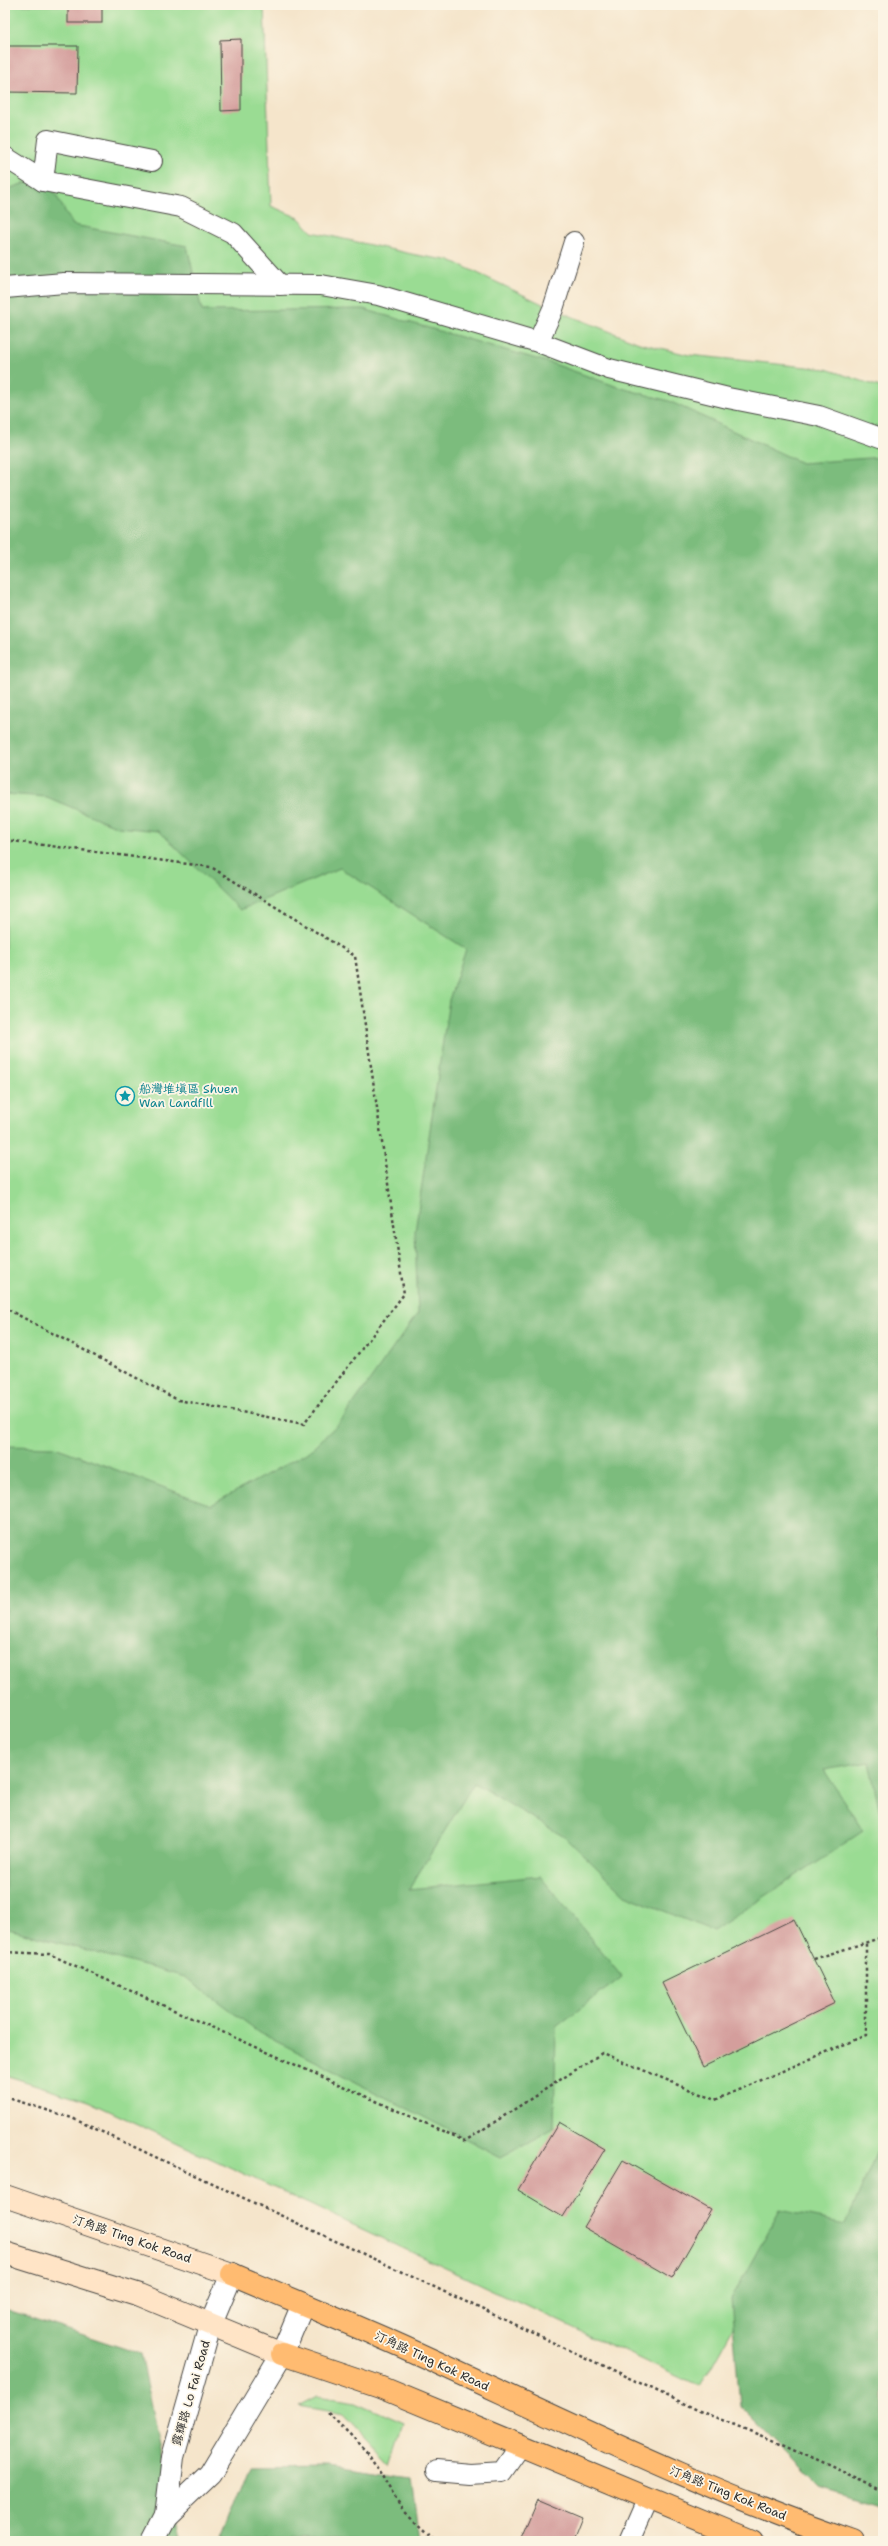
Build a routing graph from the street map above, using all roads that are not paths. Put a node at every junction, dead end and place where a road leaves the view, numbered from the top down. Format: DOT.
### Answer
graph roads {
  1 [pos="5,157"];
  2 [pos="152,161"];
  3 [pos="43,181"];
  4 [pos="574,242"];
  5 [pos="280,285"];
  6 [pos="5,288"];
  7 [pos="538,342"];
  8 [pos="883,439"];
  9 [pos="5,2196"];
  10 [pos="5,2253"];
  11 [pos="232,2274"];
  12 [pos="303,2304"];
  13 [pos="210,2326"];
  14 [pos="282,2354"];
  15 [pos="521,2445"];
  16 [pos="436,2471"];
  17 [pos="648,2498"];
  18 [pos="166,2516"];
  19 [pos="153,2541"];
  20 [pos="629,2541"];
  21 [pos="751,2541"];
  22 [pos="853,2541"];
  1 -- 3 [label="lane"];
  2 -- 3 [label="lane"];
  3 -- 5 [label="lane"];
  4 -- 7 [label="lane"];
  5 -- 6 [label="lane"];
  5 -- 7 [label="lane"];
  7 -- 8 [label="lane"];
  9 -- 11 [label="main road, 汀角路 Ting Kok Road"];
  10 -- 13 [label="main road"];
  11 -- 12 [label="main road, 汀角路 Ting Kok Road"];
  11 -- 13 [label="street, 露輝路 Lo Fai Road"];
  12 -- 14 [label="street, 露輝路 Lo Fai Road"];
  12 -- 22 [label="main road, 汀角路 Ting Kok Road"];
  13 -- 14 [label="main road"];
  13 -- 18 [label="street, 露輝路 Lo Fai Road"];
  14 -- 15 [label="main road"];
  14 -- 18 [label="street, 露輝路 Lo Fai Road"];
  15 -- 16 [label="lane"];
  15 -- 17 [label="main road"];
  17 -- 20 [label="lane"];
  17 -- 21 [label="main road"];
  18 -- 19 [label="street, 露輝路 Lo Fai Road"];
}
